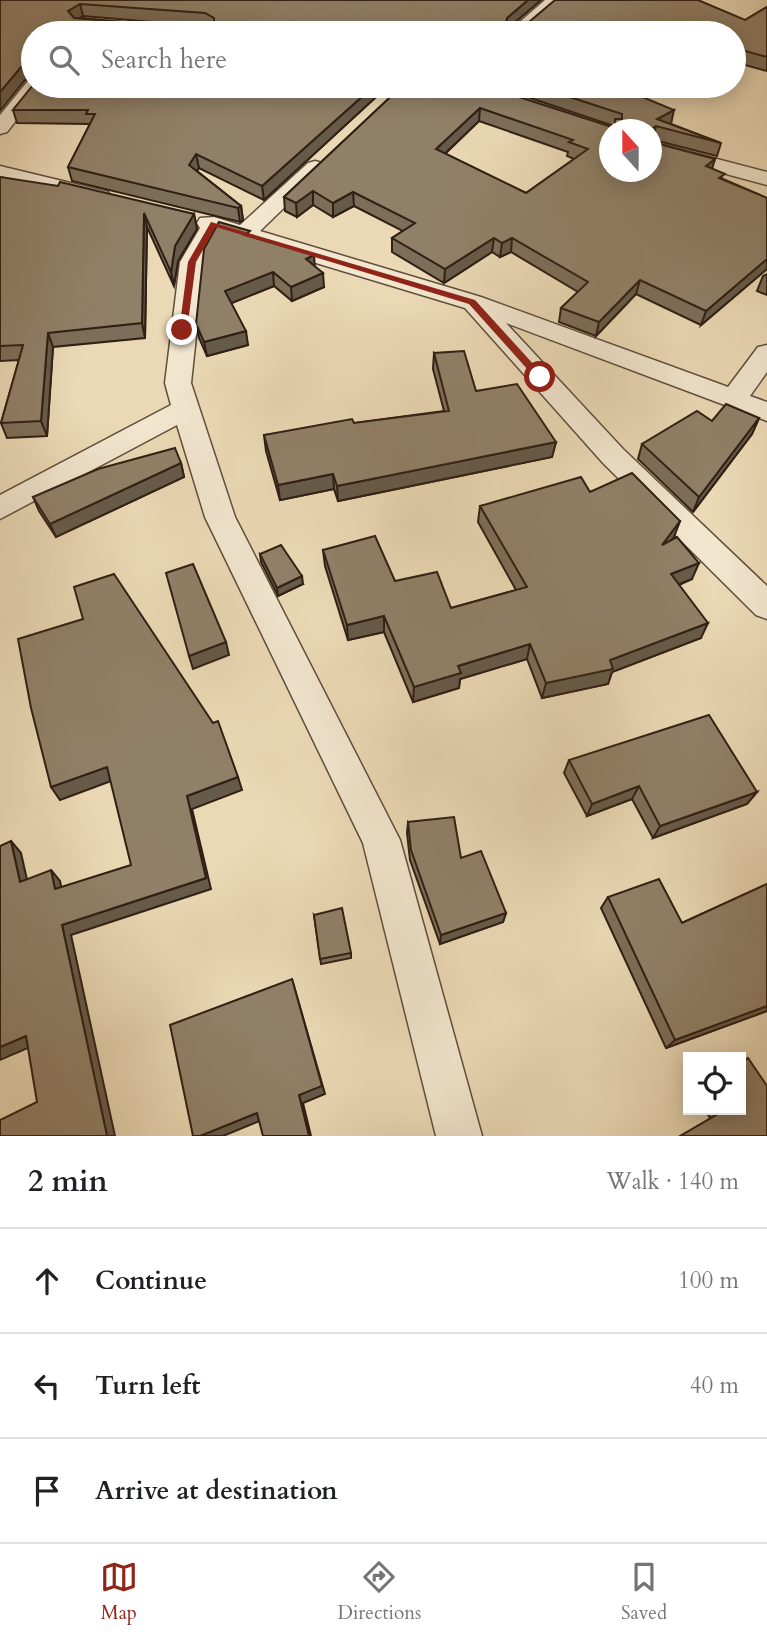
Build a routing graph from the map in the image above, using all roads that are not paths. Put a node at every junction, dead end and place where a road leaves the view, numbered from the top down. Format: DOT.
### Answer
graph roads {
  1 [pos="555,0"];
  2 [pos="530,21"];
  3 [pos="24,98"];
  4 [pos="0,128"];
  5 [pos="334,150"];
  6 [pos="662,151"];
  7 [pos="0,172"];
  8 [pos="767,179"];
  9 [pos="120,201"];
  10 [pos="215,225"];
  11 [pos="472,302"];
  12 [pos="767,353"];
  13 [pos="733,400"];
  14 [pos="185,409"];
  15 [pos="767,412"];
  16 [pos="0,508"];
  17 [pos="767,606"];
  18 [pos="459,1136"];
  1 -- 2 [label="street"];
  3 -- 4 [label="street"];
  5 -- 10 [label="street"];
  6 -- 8 [label="street"];
  7 -- 9 [label="street"];
  10 -- 11 [label="street"];
  10 -- 14 [label="street"];
  11 -- 13 [label="street"];
  11 -- 17 [label="street"];
  12 -- 13 [label="street"];
  13 -- 15 [label="street"];
  14 -- 16 [label="street"];
  14 -- 18 [label="street"];
}
